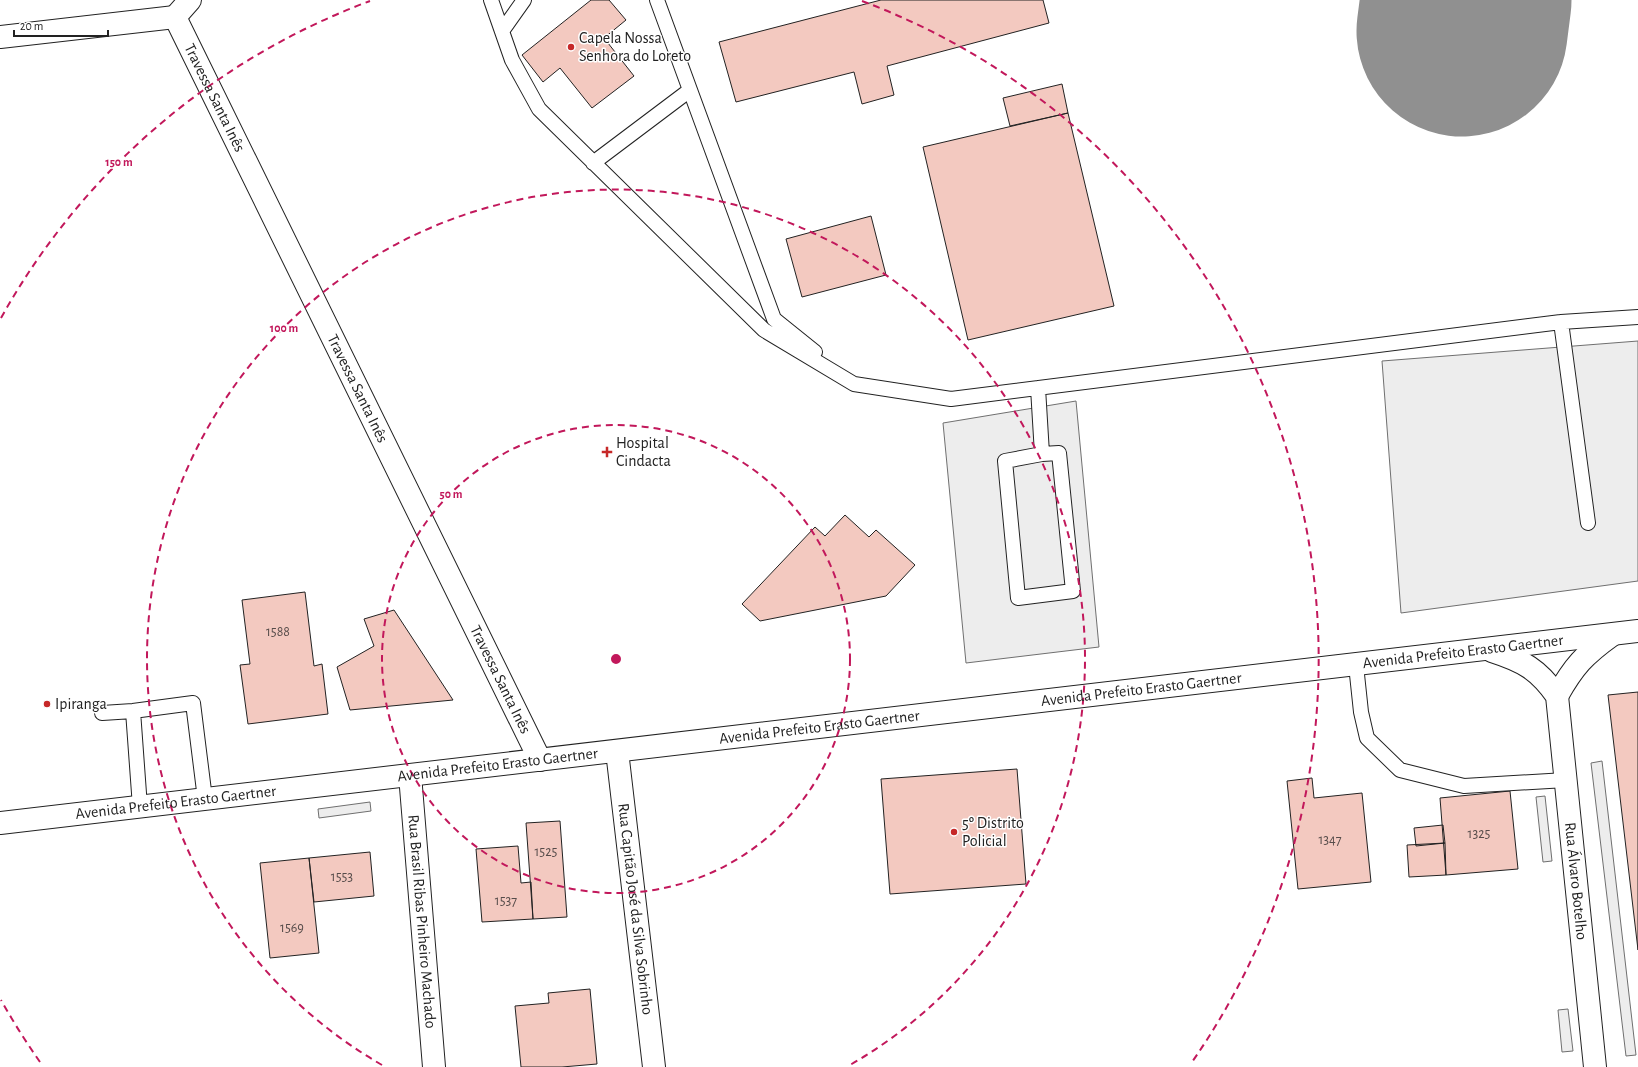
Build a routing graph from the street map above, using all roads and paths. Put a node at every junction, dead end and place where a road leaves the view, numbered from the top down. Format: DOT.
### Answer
graph roads {
  1 [pos="190,0"];
  2 [pos="491,0"];
  3 [pos="524,0"];
  4 [pos="657,0"];
  5 [pos="175,17"];
  6 [pos="502,31"];
  7 [pos="0,36"];
  8 [pos="690,90"];
  9 [pos="593,163"];
  10 [pos="1638,316"];
  11 [pos="1561,322"];
  12 [pos="854,384"];
  13 [pos="1038,388"];
  14 [pos="1042,454"];
  15 [pos="1588,523"];
  16 [pos="1638,631"];
  17 [pos="1614,634"];
  18 [pos="1487,649"];
  19 [pos="1356,664"];
  20 [pos="1557,696"];
  21 [pos="133,711"];
  22 [pos="102,713"];
  23 [pos="617,751"];
  24 [pos="540,760"];
  25 [pos="410,775"];
  26 [pos="1566,780"];
  27 [pos="205,799"];
  28 [pos="140,807"];
  29 [pos="0,824"];
  30 [pos="434,1067"];
  31 [pos="654,1067"];
  32 [pos="1595,1067"];
  1 -- 5 [label="main road"];
  2 -- 6 [label="lane"];
  3 -- 6 [label="lane"];
  4 -- 8 [label="lane"];
  5 -- 7 [label="main road"];
  5 -- 24 [label="main road, Travessa Santa Inês"];
  6 -- 9 [label="lane"];
  8 -- 9 [label="lane"];
  8 -- 12 [label="lane"];
  9 -- 12 [label="lane"];
  10 -- 11 [label="lane"];
  11 -- 13 [label="lane"];
  11 -- 15 [label="lane"];
  12 -- 13 [label="lane"];
  13 -- 14 [label="lane"];
  14 -- 14 [label="lane"];
  16 -- 17 [label="main road, Avenida Prefeito Erasto Gaertner"];
  17 -- 18 [label="main road, Avenida Prefeito Erasto Gaertner"];
  17 -- 20 [label="main road"];
  18 -- 19 [label="main road, Avenida Prefeito Erasto Gaertner"];
  18 -- 20 [label="main road, Rua Álvaro Botelho"];
  19 -- 23 [label="main road, Avenida Prefeito Erasto Gaertner"];
  19 -- 26 [label="lane"];
  20 -- 26 [label="main road, Rua Álvaro Botelho"];
  21 -- 22 [label="lane"];
  21 -- 27 [label="lane"];
  21 -- 28 [label="lane"];
  23 -- 24 [label="main road, Avenida Prefeito Erasto Gaertner"];
  23 -- 31 [label="main road, Rua Capitão José da Silva Sobrinho"];
  24 -- 25 [label="main road, Avenida Prefeito Erasto Gaertner"];
  25 -- 27 [label="main road, Avenida Prefeito Erasto Gaertner"];
  25 -- 30 [label="main road, Rua Brasil Ribas Pinheiro Machado"];
  26 -- 32 [label="main road, Rua Álvaro Botelho"];
  27 -- 28 [label="main road, Avenida Prefeito Erasto Gaertner"];
  28 -- 29 [label="main road, Avenida Prefeito Erasto Gaertner"];
}
